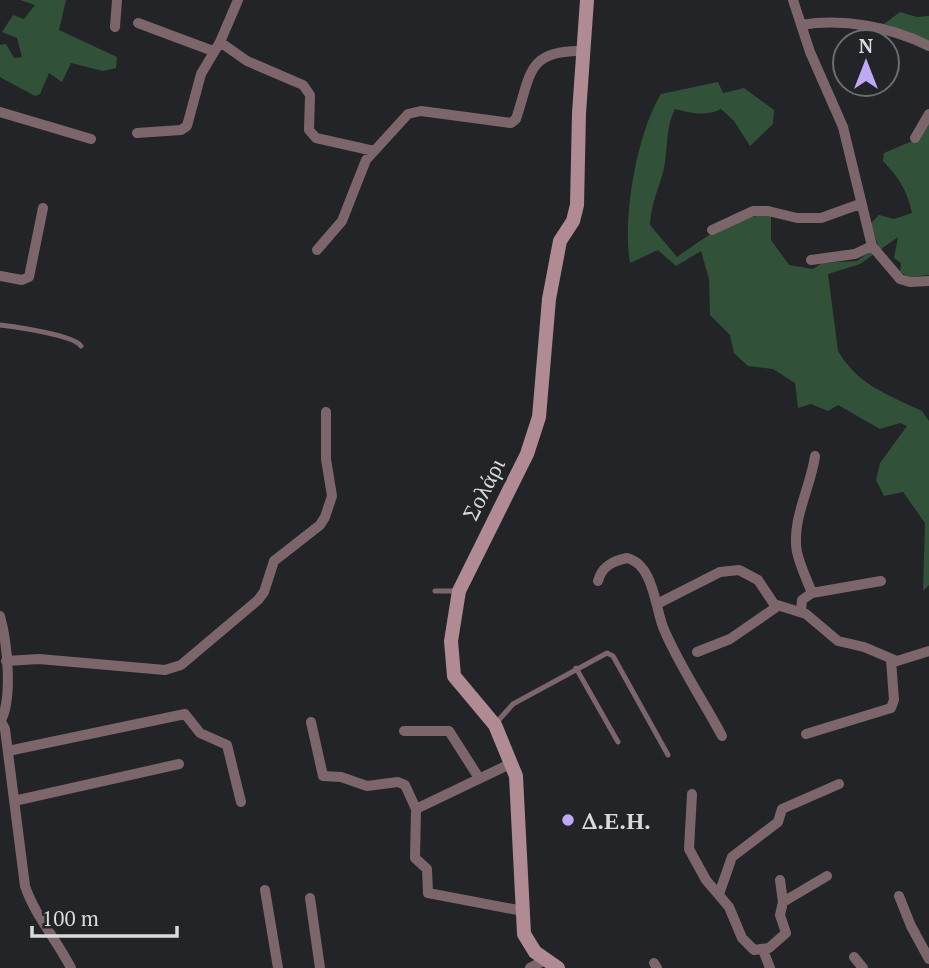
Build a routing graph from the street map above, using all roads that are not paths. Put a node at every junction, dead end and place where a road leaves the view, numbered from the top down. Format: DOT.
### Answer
graph roads {
  1 [pos="117,0"];
  2 [pos="238,0"];
  3 [pos="587,0"];
  4 [pos="793,0"];
  5 [pos="138,23"];
  6 [pos="801,25"];
  7 [pos="115,27"];
  8 [pos="216,46"];
  9 [pos="929,46"];
  10 [pos="582,51"];
  11 [pos="0,111"];
  12 [pos="929,114"];
  13 [pos="137,133"];
  14 [pos="915,138"];
  15 [pos="90,139"];
  16 [pos="374,151"];
  17 [pos="860,204"];
  18 [pos="43,208"];
  19 [pos="712,230"];
  20 [pos="872,246"];
  21 [pos="317,250"];
  22 [pos="811,260"];
  23 [pos="0,276"];
  24 [pos="929,281"];
  25 [pos="0,325"];
  26 [pos="81,346"];
  27 [pos="326,412"];
  28 [pos="814,456"];
  29 [pos="598,581"];
  30 [pos="881,582"];
  31 [pos="435,591"];
  32 [pos="459,591"];
  33 [pos="812,593"];
  34 [pos="657,604"];
  35 [pos="778,606"];
  36 [pos="801,611"];
  37 [pos="0,616"];
  38 [pos="697,652"];
  39 [pos="929,652"];
  40 [pos="891,660"];
  41 [pos="6,661"];
  42 [pos="576,668"];
  43 [pos="0,720"];
  44 [pos="311,722"];
  45 [pos="495,725"];
  46 [pos="404,731"];
  47 [pos="806,734"];
  48 [pos="722,736"];
  49 [pos="618,743"];
  50 [pos="8,751"];
  51 [pos="668,755"];
  52 [pos="512,763"];
  53 [pos="178,764"];
  54 [pos="478,778"];
  55 [pos="839,784"];
  56 [pos="692,794"];
  57 [pos="14,801"];
  58 [pos="242,802"];
  59 [pos="416,809"];
  60 [pos="827,876"];
  61 [pos="780,880"];
  62 [pos="265,890"];
  63 [pos="719,894"];
  64 [pos="899,895"];
  65 [pos="310,898"];
  66 [pos="783,902"];
  67 [pos="523,911"];
  68 [pos="763,950"];
  69 [pos="855,957"];
  70 [pos="929,959"];
  71 [pos="548,965"];
  72 [pos="71,968"];
  73 [pos="278,968"];
  74 [pos="320,968"];
  75 [pos="530,968"];
  76 [pos="770,968"];
  77 [pos="863,968"];
  1 -- 7 [label="street"];
  2 -- 8 [label="street"];
  3 -- 10 [label="street, Σολάρι"];
  4 -- 6 [label="street"];
  5 -- 8 [label="street"];
  6 -- 9 [label="street"];
  6 -- 17 [label="street"];
  8 -- 13 [label="street"];
  8 -- 16 [label="street"];
  10 -- 16 [label="street"];
  10 -- 32 [label="street, Σολάρι"];
  11 -- 15 [label="street"];
  12 -- 14 [label="street"];
  16 -- 21 [label="street"];
  17 -- 19 [label="street"];
  17 -- 20 [label="street"];
  18 -- 23 [label="street"];
  20 -- 22 [label="street"];
  20 -- 24 [label="street"];
  25 -- 26 [label="lane"];
  27 -- 41 [label="street"];
  28 -- 33 [label="street"];
  29 -- 34 [label="street"];
  30 -- 33 [label="street"];
  31 -- 32 [label="lane"];
  32 -- 45 [label="street, Σολάρι"];
  33 -- 36 [label="street"];
  34 -- 35 [label="street"];
  34 -- 48 [label="street"];
  35 -- 36 [label="street"];
  35 -- 38 [label="street"];
  36 -- 40 [label="street"];
  37 -- 41 [label="street"];
  39 -- 40 [label="street"];
  40 -- 47 [label="street"];
  41 -- 43 [label="street"];
  42 -- 45 [label="lane"];
  42 -- 49 [label="lane"];
  42 -- 51 [label="lane"];
  43 -- 50 [label="street"];
  44 -- 59 [label="street"];
  45 -- 52 [label="street, Σολάρι"];
  46 -- 54 [label="street"];
  50 -- 57 [label="street"];
  50 -- 58 [label="street"];
  52 -- 54 [label="street"];
  52 -- 67 [label="street, Σολάρι"];
  53 -- 57 [label="street"];
  54 -- 59 [label="street"];
  55 -- 63 [label="street"];
  56 -- 63 [label="street"];
  57 -- 72 [label="street"];
  59 -- 67 [label="street"];
  60 -- 66 [label="street"];
  61 -- 66 [label="street"];
  62 -- 73 [label="street"];
  63 -- 68 [label="street"];
  64 -- 70 [label="street"];
  65 -- 74 [label="street"];
  66 -- 68 [label="street"];
  67 -- 71 [label="street, Σολάρι"];
  68 -- 76 [label="street"];
  69 -- 77 [label="street"];
  71 -- 75 [label="street"];
}
